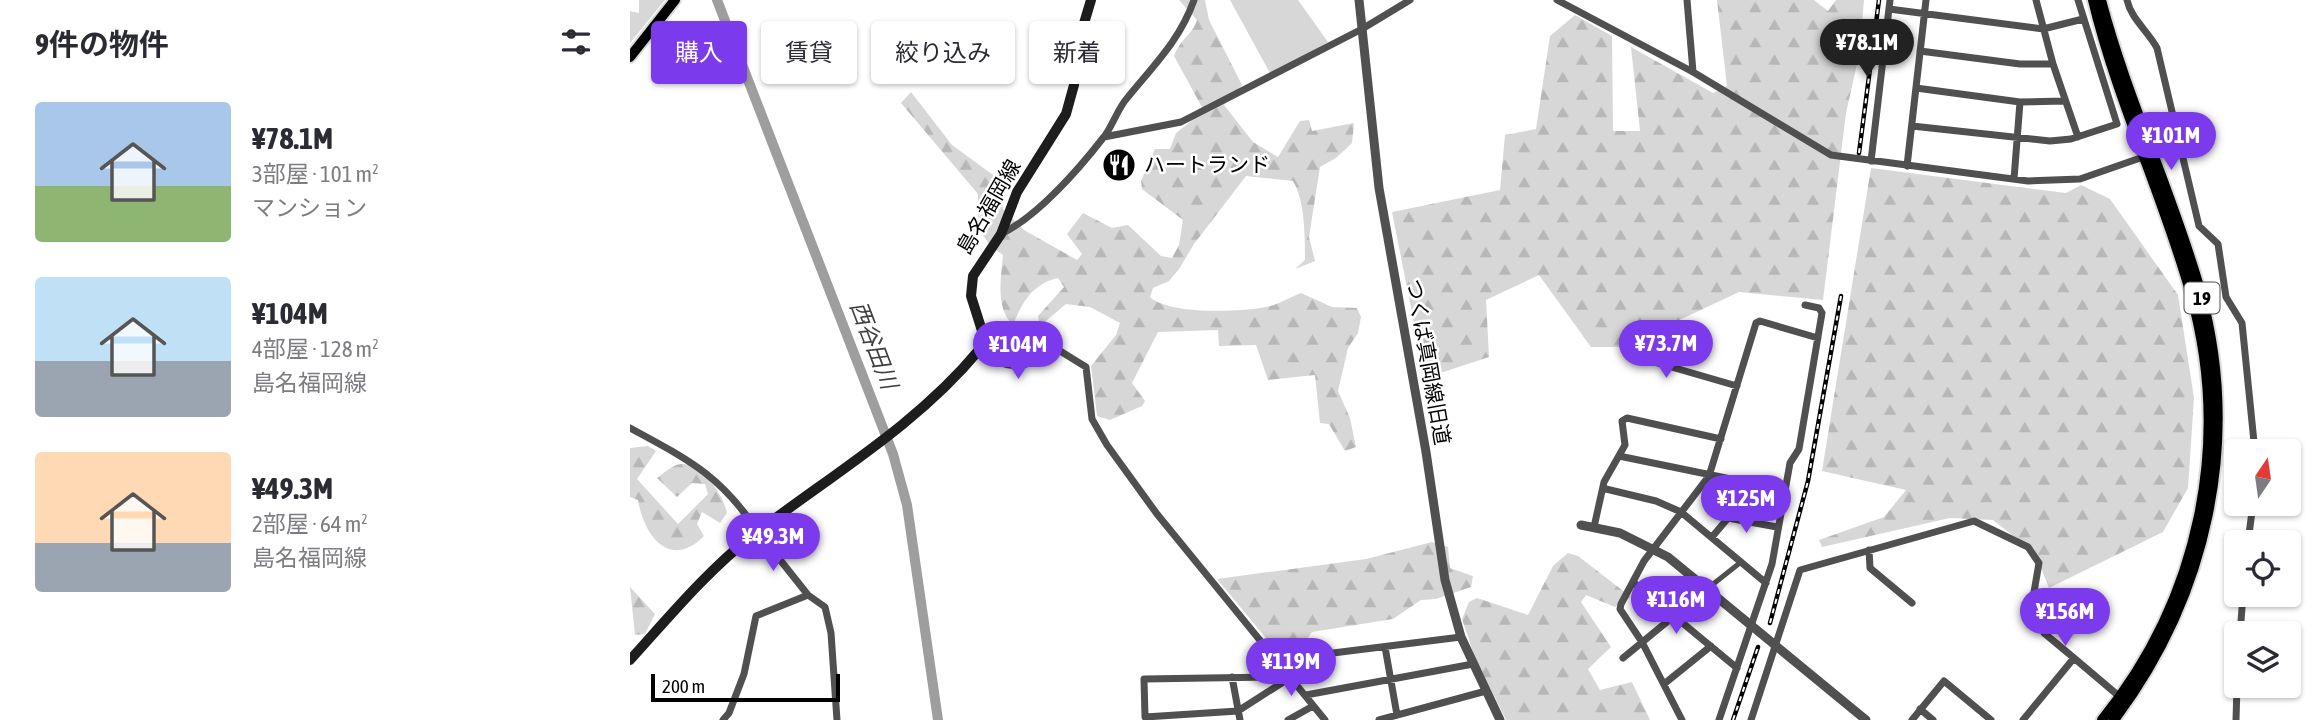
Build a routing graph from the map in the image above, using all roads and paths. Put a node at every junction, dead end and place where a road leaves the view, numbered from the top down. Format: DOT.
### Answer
graph roads {
  1 [pos="675,0"];
  2 [pos="1091,0"];
  3 [pos="1194,0"];
  4 [pos="1359,0"];
  5 [pos="1410,0"];
  6 [pos="1557,0"];
  7 [pos="1687,0"];
  8 [pos="1890,0"];
  9 [pos="1926,0"];
  10 [pos="2036,0"];
  11 [pos="2078,0"];
  12 [pos="2093,0"];
  13 [pos="2101,0"];
  14 [pos="2127,0"];
  15 [pos="1889,9"];
  16 [pos="1925,14"];
  17 [pos="2082,19"];
  18 [pos="1362,29"];
  19 [pos="2043,29"];
  20 [pos="1920,51"];
  21 [pos="630,57"];
  22 [pos="2053,64"];
  23 [pos="1693,72"];
  24 [pos="1916,88"];
  25 [pos="2064,101"];
  26 [pos="2020,102"];
  27 [pos="1912,126"];
  28 [pos="1104,137"];
  29 [pos="2078,137"];
  30 [pos="2018,140"];
  31 [pos="2147,156"];
  32 [pos="1871,161"];
  33 [pos="1908,166"];
  34 [pos="2014,179"];
  35 [pos="1001,234"];
  36 [pos="1805,305"];
  37 [pos="984,334"];
  38 [pos="1818,338"];
  39 [pos="1623,340"];
  40 [pos="1052,346"];
  41 [pos="979,350"];
  42 [pos="1737,386"];
  43 [pos="630,428"];
  44 [pos="1720,439"];
  45 [pos="2254,439"];
  46 [pos="1619,456"];
  47 [pos="1709,476"];
  48 [pos="1606,489"];
  49 [pos="1784,490"];
  50 [pos="1681,512"];
  51 [pos="1581,525"];
  52 [pos="1594,527"];
  53 [pos="1777,527"];
  54 [pos="755,534"];
  55 [pos="1712,537"];
  56 [pos="1654,548"];
  57 [pos="1869,550"];
  58 [pos="1741,562"];
  59 [pos="1633,582"];
  60 [pos="1766,583"];
  61 [pos="1712,585"];
  62 [pos="1704,592"];
  63 [pos="808,594"];
  64 [pos="1912,603"];
  65 [pos="1674,616"];
  66 [pos="1752,625"];
  67 [pos="2168,625"];
  68 [pos="1461,637"];
  69 [pos="1643,642"];
  70 [pos="1711,646"];
  71 [pos="1777,646"];
  72 [pos="1385,647"];
  73 [pos="1623,658"];
  74 [pos="2074,658"];
  75 [pos="630,660"];
  76 [pos="1277,660"];
  77 [pos="1474,664"];
  78 [pos="1737,668"];
  79 [pos="1289,674"];
  80 [pos="1232,677"];
  81 [pos="1391,679"];
  82 [pos="1664,684"];
  83 [pos="1486,691"];
  84 [pos="1306,695"];
  85 [pos="2121,697"];
  86 [pos="2237,698"];
  87 [pos="1313,706"];
  88 [pos="1920,709"];
  89 [pos="1238,711"];
  90 [pos="1397,715"];
  91 [pos="723,720"];
  92 [pos="837,720"];
  93 [pos="1240,720"];
  94 [pos="1287,720"];
  95 [pos="1325,720"];
  96 [pos="1379,720"];
  97 [pos="1500,720"];
  98 [pos="1682,720"];
  99 [pos="1719,720"];
  100 [pos="1751,720"];
  101 [pos="1866,720"];
  102 [pos="1912,720"];
  103 [pos="1933,720"];
  104 [pos="1991,720"];
  105 [pos="2023,720"];
  106 [pos="2102,720"];
  107 [pos="2114,720"];
  108 [pos="2236,720"];
  1 -- 21 [label="main road"];
  2 -- 35 [label="main road, 島名福岡線"];
  3 -- 28 [label="street"];
  4 -- 18 [label="street, つくば真岡線旧道"];
  5 -- 18 [label="street"];
  6 -- 23 [label="street"];
  7 -- 23 [label="street"];
  8 -- 15 [label="street"];
  9 -- 16 [label="street"];
  10 -- 19 [label="street"];
  11 -- 17 [label="street"];
  12 -- 31 [label="main road, 19"];
  13 -- 31 [label="main road, 19"];
  14 -- 45 [label="street"];
  15 -- 16 [label="street"];
  15 -- 32 [label="street"];
  16 -- 19 [label="street"];
  16 -- 20 [label="street"];
  17 -- 19 [label="street"];
  17 -- 29 [label="street"];
  18 -- 28 [label="street"];
  18 -- 68 [label="street, つくば真岡線旧道"];
  19 -- 22 [label="street"];
  20 -- 22 [label="street"];
  20 -- 24 [label="street"];
  22 -- 25 [label="street"];
  23 -- 32 [label="street"];
  24 -- 26 [label="street"];
  24 -- 27 [label="street"];
  25 -- 26 [label="street"];
  25 -- 29 [label="street"];
  26 -- 30 [label="street"];
  27 -- 30 [label="street"];
  27 -- 33 [label="street"];
  28 -- 35 [label="street"];
  29 -- 30 [label="street"];
  30 -- 34 [label="street"];
  31 -- 34 [label="street"];
  31 -- 67 [label="main road, 19"];
  32 -- 33 [label="street"];
  33 -- 34 [label="street"];
  35 -- 37 [label="main road, 島名福岡線"];
  36 -- 38 [label="street"];
  37 -- 40 [label="street"];
  37 -- 41 [label="main road"];
  38 -- 42 [label="street"];
  38 -- 49 [label="street"];
  39 -- 42 [label="street"];
  40 -- 41 [label="street"];
  40 -- 76 [label="street"];
  41 -- 54 [label="main road"];
  42 -- 44 [label="street"];
  43 -- 54 [label="street"];
  44 -- 46 [label="street"];
  44 -- 47 [label="street"];
  46 -- 47 [label="street"];
  46 -- 52 [label="street"];
  47 -- 49 [label="street"];
  47 -- 50 [label="street"];
  48 -- 50 [label="street"];
  49 -- 53 [label="street"];
  50 -- 55 [label="street"];
  50 -- 56 [label="street"];
  51 -- 52 [label="street"];
  52 -- 56 [label="street"];
  53 -- 55 [label="street"];
  53 -- 60 [label="street"];
  54 -- 63 [label="street"];
  54 -- 75 [label="main road"];
  55 -- 58 [label="street"];
  56 -- 59 [label="street"];
  56 -- 66 [label="street"];
  57 -- 64 [label="street"];
  57 -- 71 [label="street"];
  57 -- 74 [label="street"];
  58 -- 60 [label="street"];
  58 -- 61 [label="street"];
  59 -- 65 [label="street"];
  59 -- 69 [label="street"];
  60 -- 66 [label="street"];
  62 -- 65 [label="street"];
  63 -- 91 [label="street"];
  63 -- 92 [label="street"];
  65 -- 69 [label="street"];
  65 -- 70 [label="street"];
  66 -- 71 [label="street"];
  66 -- 78 [label="street"];
  67 -- 85 [label="main road, 19"];
  67 -- 107 [label="main road, 19"];
  68 -- 72 [label="street"];
  68 -- 77 [label="street, つくば真岡線旧道"];
  69 -- 73 [label="street"];
  69 -- 82 [label="street"];
  70 -- 78 [label="street"];
  70 -- 82 [label="street"];
  71 -- 100 [label="street"];
  71 -- 101 [label="street"];
  72 -- 76 [label="street"];
  72 -- 81 [label="street"];
  74 -- 85 [label="street"];
  74 -- 105 [label="street"];
  76 -- 79 [label="street"];
  77 -- 81 [label="street"];
  77 -- 83 [label="street, つくば真岡線旧道"];
  78 -- 99 [label="street"];
  79 -- 80 [label="street"];
  79 -- 84 [label="street"];
  79 -- 89 [label="street"];
  80 -- 89 [label="street"];
  80 -- 89 [label="street"];
  81 -- 84 [label="street"];
  81 -- 90 [label="street"];
  82 -- 98 [label="street"];
  83 -- 90 [label="street"];
  83 -- 97 [label="street, つくば真岡線旧道"];
  84 -- 87 [label="street"];
  85 -- 106 [label="main road, 19"];
  86 -- 108 [label="street"];
  87 -- 94 [label="street"];
  87 -- 95 [label="street"];
  88 -- 102 [label="street"];
  88 -- 103 [label="street"];
  88 -- 104 [label="street"];
  89 -- 93 [label="street"];
  90 -- 96 [label="street"];
}
